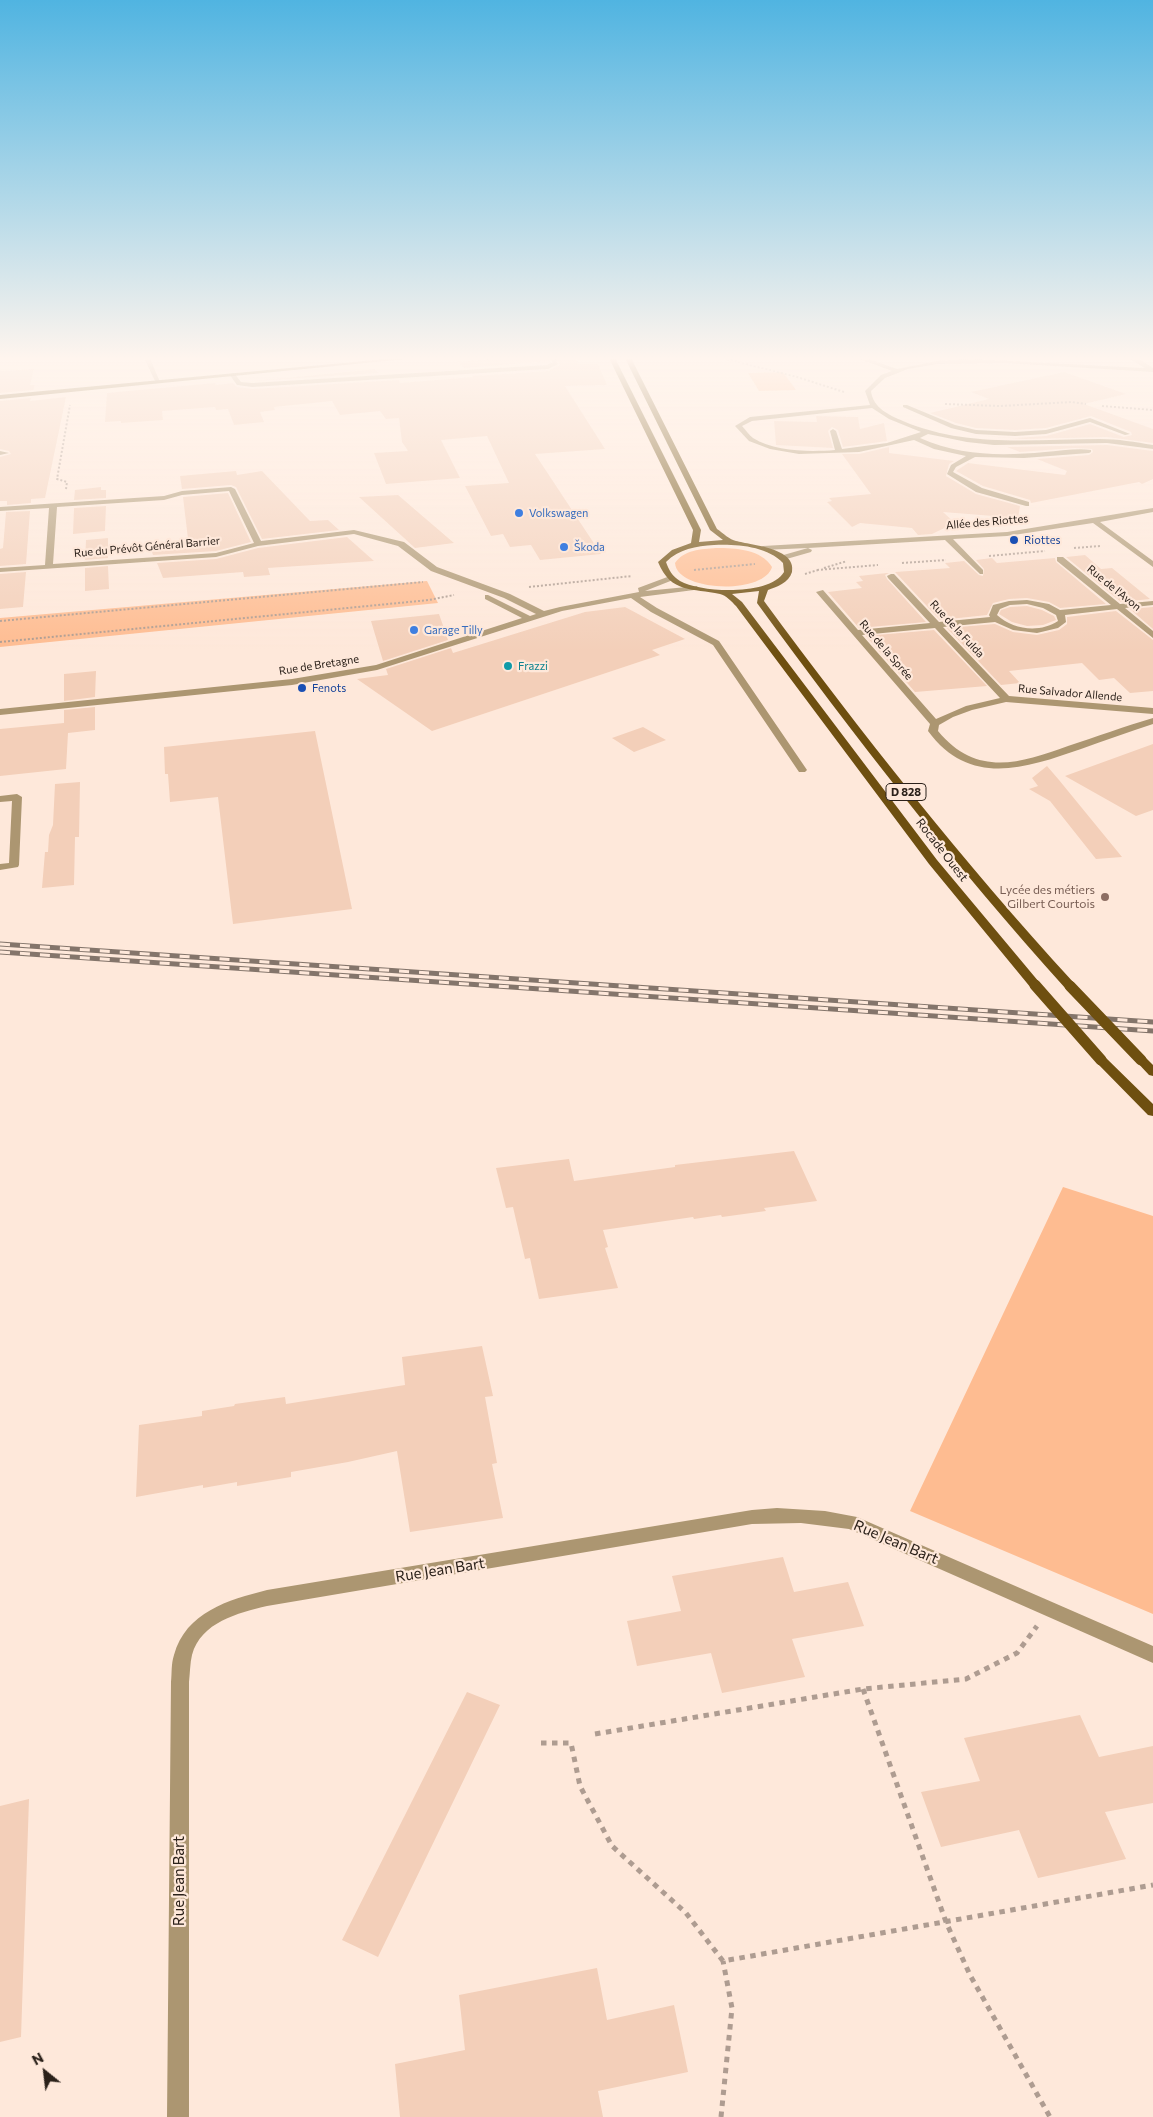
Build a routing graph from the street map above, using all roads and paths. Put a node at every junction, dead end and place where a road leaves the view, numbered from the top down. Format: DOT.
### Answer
graph roads {
  1 [pos="61,455"];
  2 [pos="660,455"];
  3 [pos="676,455"];
  4 [pos="974,455"];
  5 [pos="1021,455"];
  6 [pos="1026,504"];
  7 [pos="64,505"];
  8 [pos="53,506"];
  9 [pos="0,509"];
  10 [pos="1153,510"];
  11 [pos="1094,521"];
  12 [pos="946,538"];
  13 [pos="731,542"];
  14 [pos="258,544"];
  15 [pos="695,544"];
  16 [pos="822,545"];
  17 [pos="763,548"];
  18 [pos="783,558"];
  19 [pos="1060,558"];
  20 [pos="849,560"];
  21 [pos="761,564"];
  22 [pos="1153,566"];
  23 [pos="49,567"];
  24 [pos="434,569"];
  25 [pos="0,570"];
  26 [pos="686,571"];
  27 [pos="980,572"];
  28 [pos="634,576"];
  29 [pos="891,576"];
  30 [pos="670,578"];
  31 [pos="800,578"];
  32 [pos="424,582"];
  33 [pos="694,588"];
  34 [pos="764,588"];
  35 [pos="493,591"];
  36 [pos="472,592"];
  37 [pos="724,592"];
  38 [pos="820,592"];
  39 [pos="632,595"];
  40 [pos="1153,603"];
  41 [pos="1120,607"];
  42 [pos="1059,613"];
  43 [pos="544,614"];
  44 [pos="530,619"];
  45 [pos="996,619"];
  46 [pos="0,621"];
  47 [pos="938,624"];
  48 [pos="856,633"];
  49 [pos="1153,635"];
  50 [pos="0,642"];
  51 [pos="1006,699"];
  52 [pos="1153,711"];
  53 [pos="0,712"];
  54 [pos="1153,721"];
  55 [pos="936,724"];
  56 [pos="802,770"];
  57 [pos="0,799"];
  58 [pos="0,867"];
  59 [pos="1153,1072"];
  60 [pos="1153,1112"];
  61 [pos="1049,1609"];
  62 [pos="1153,1655"];
  63 [pos="863,1689"];
  64 [pos="595,1734"];
  65 [pos="541,1743"];
  66 [pos="1153,1885"];
  67 [pos="946,1922"];
  68 [pos="723,1961"];
  69 [pos="178,2117"];
  70 [pos="721,2117"];
  71 [pos="1050,2117"];
  1 -- 7 [label="path"];
  2 -- 15 [label="main road"];
  3 -- 13 [label="main road"];
  4 -- 5 [label="street"];
  4 -- 6 [label="street"];
  7 -- 8 [label="street"];
  7 -- 14 [label="street"];
  8 -- 9 [label="street"];
  8 -- 23 [label="street"];
  10 -- 11 [label="street, Allée des Riottes"];
  11 -- 12 [label="street, Allée des Riottes"];
  11 -- 22 [label="street"];
  12 -- 16 [label="street, Allée des Riottes"];
  12 -- 27 [label="street"];
  13 -- 15 [label="main road"];
  13 -- 17 [label="main road"];
  14 -- 23 [label="street, Rue du Prévôt Général Barrier"];
  14 -- 24 [label="street, Rue du Prévôt Général Barrier"];
  15 -- 30 [label="main road"];
  16 -- 17 [label="street, Allée des Riottes"];
  16 -- 18 [label="street, Allée des Riottes"];
  17 -- 18 [label="main road"];
  18 -- 34 [label="main road"];
  19 -- 41 [label="street, Rue de l'Avon"];
  20 -- 31 [label="path"];
  21 -- 26 [label="path"];
  23 -- 25 [label="street, Rue du Prévôt Général Barrier"];
  24 -- 35 [label="street, Rue du Prévôt Général Barrier"];
  24 -- 36 [label="street, Rue du Prévôt Général Barrier"];
  28 -- 35 [label="path"];
  29 -- 47 [label="street, Rue de la Fulda"];
  30 -- 33 [label="main road"];
  30 -- 39 [label="street, Rue de Bretagne"];
  32 -- 46 [label="path"];
  33 -- 37 [label="main road"];
  33 -- 39 [label="street, Rue de Bretagne"];
  34 -- 37 [label="main road"];
  34 -- 59 [label="main road, Rocade Ouest / D 828, bridge"];
  35 -- 43 [label="street, Rue du Prévôt Général Barrier"];
  36 -- 44 [label="street, Rue du Prévôt Général Barrier"];
  36 -- 50 [label="path"];
  37 -- 60 [label="main road, Rocade Ouest / D 828, bridge"];
  38 -- 48 [label="street, Rue de la Sprée"];
  39 -- 43 [label="street, Rue de Bretagne"];
  39 -- 56 [label="street"];
  40 -- 41 [label="street"];
  41 -- 42 [label="street"];
  41 -- 49 [label="street, Rue de l'Avon"];
  42 -- 45 [label="street"];
  42 -- 45 [label="street"];
  43 -- 44 [label="street, Rue de Bretagne"];
  44 -- 53 [label="street, Rue de Bretagne"];
  45 -- 47 [label="street"];
  47 -- 48 [label="street"];
  47 -- 51 [label="street, Rue de la Fulda"];
  48 -- 55 [label="street, Rue de la Sprée"];
  51 -- 52 [label="street, Rue Salvador Allende"];
  51 -- 55 [label="street, Rue Salvador Allende"];
  54 -- 55 [label="street"];
  57 -- 58 [label="street"];
  61 -- 62 [label="street, Rue Jean Bart"];
  61 -- 63 [label="path"];
  61 -- 69 [label="street, Rue Jean Bart"];
  63 -- 64 [label="path"];
  63 -- 67 [label="path"];
  65 -- 68 [label="path"];
  66 -- 67 [label="path"];
  67 -- 68 [label="path"];
  67 -- 71 [label="path"];
  68 -- 70 [label="path"];
}
